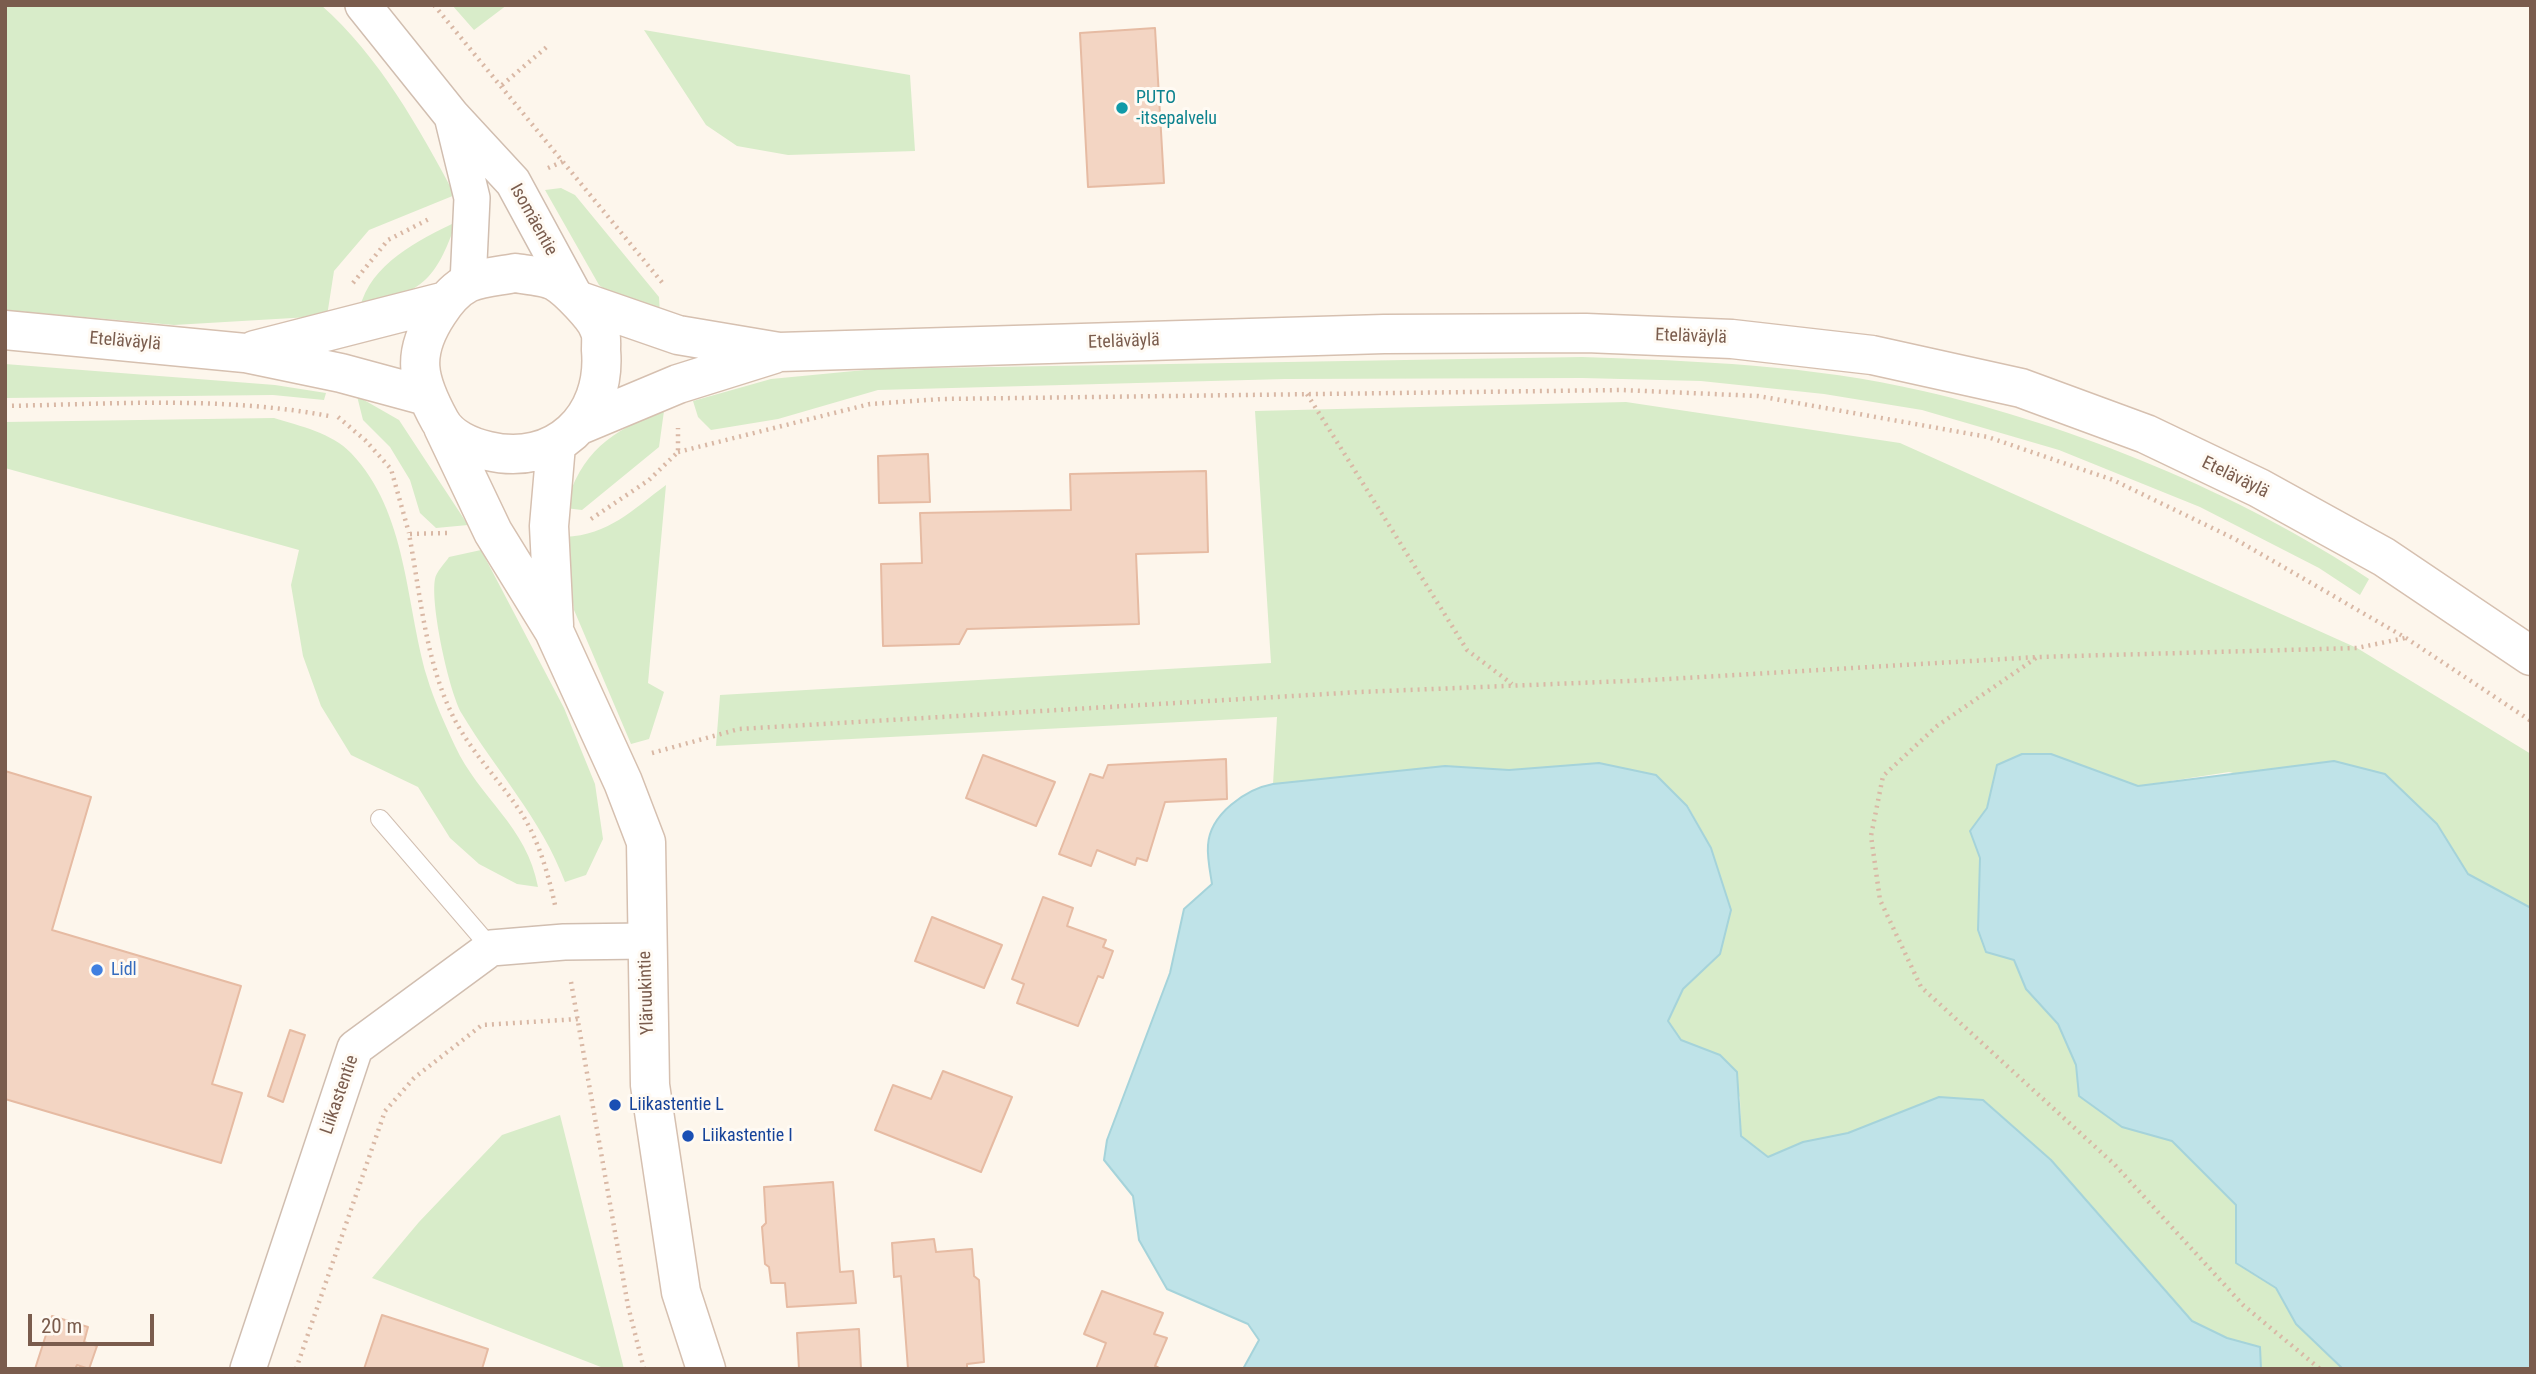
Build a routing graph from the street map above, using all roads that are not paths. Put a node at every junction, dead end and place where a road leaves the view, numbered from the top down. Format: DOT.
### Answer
graph roads {
  1 [pos="363,5"];
  2 [pos="452,116"];
  3 [pos="457,292"];
  4 [pos="577,300"];
  5 [pos="5,330"];
  6 [pos="779,352"];
  7 [pos="245,353"];
  8 [pos="435,412"];
  9 [pos="568,435"];
  10 [pos="554,631"];
  11 [pos="2531,656"];
  12 [pos="380,819"];
  13 [pos="646,942"];
  14 [pos="491,947"];
  15 [pos="248,1369"];
  16 [pos="706,1369"];
  1 -- 2 [label="street, Isomäentie"];
  2 -- 3 [label="street, Isomäentie"];
  2 -- 4 [label="street, Isomäentie"];
  3 -- 4 [label="main road"];
  3 -- 7 [label="main road, Eteläväylä"];
  3 -- 8 [label="main road"];
  4 -- 6 [label="main road, Eteläväylä"];
  4 -- 9 [label="main road"];
  5 -- 7 [label="main road, Eteläväylä"];
  6 -- 9 [label="main road, Eteläväylä"];
  6 -- 11 [label="main road, Eteläväylä"];
  7 -- 8 [label="main road, Eteläväylä"];
  8 -- 9 [label="main road"];
  8 -- 10 [label="main road, Yläruukintie"];
  9 -- 10 [label="main road, Yläruukintie"];
  10 -- 13 [label="main road, Yläruukintie"];
  12 -- 14 [label="lane"];
  13 -- 14 [label="street"];
  13 -- 16 [label="main road, Yläruukintie"];
  14 -- 15 [label="street, Liikastentie"];
}
